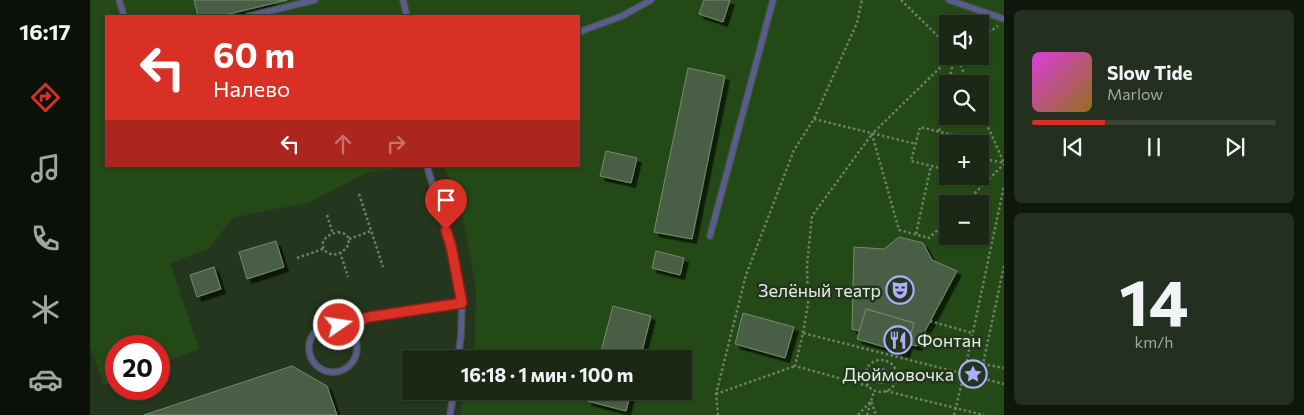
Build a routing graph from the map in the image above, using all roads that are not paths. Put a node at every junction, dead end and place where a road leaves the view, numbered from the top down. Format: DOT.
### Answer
graph roads {
  1 [pos="119,0"];
  2 [pos="315,0"];
  3 [pos="403,0"];
  4 [pos="651,0"];
  5 [pos="773,0"];
  6 [pos="950,0"];
  7 [pos="124,15"];
  8 [pos="254,15"];
  9 [pos="407,15"];
  10 [pos="1004,21"];
  11 [pos="580,32"];
  12 [pos="427,167"];
  13 [pos="710,236"];
  14 [pos="462,303"];
  15 [pos="347,328"];
  16 [pos="459,350"];
  17 [pos="452,400"];
  18 [pos="450,415"];
  1 -- 7 [label="lane"];
  2 -- 8 [label="lane"];
  3 -- 9 [label="lane"];
  4 -- 11 [label="lane"];
  5 -- 13 [label="lane"];
  6 -- 10 [label="lane"];
  12 -- 14 [label="lane"];
  14 -- 15 [label="lane"];
  14 -- 16 [label="lane"];
  15 -- 15 [label="lane"];
  17 -- 18 [label="lane"];
}
